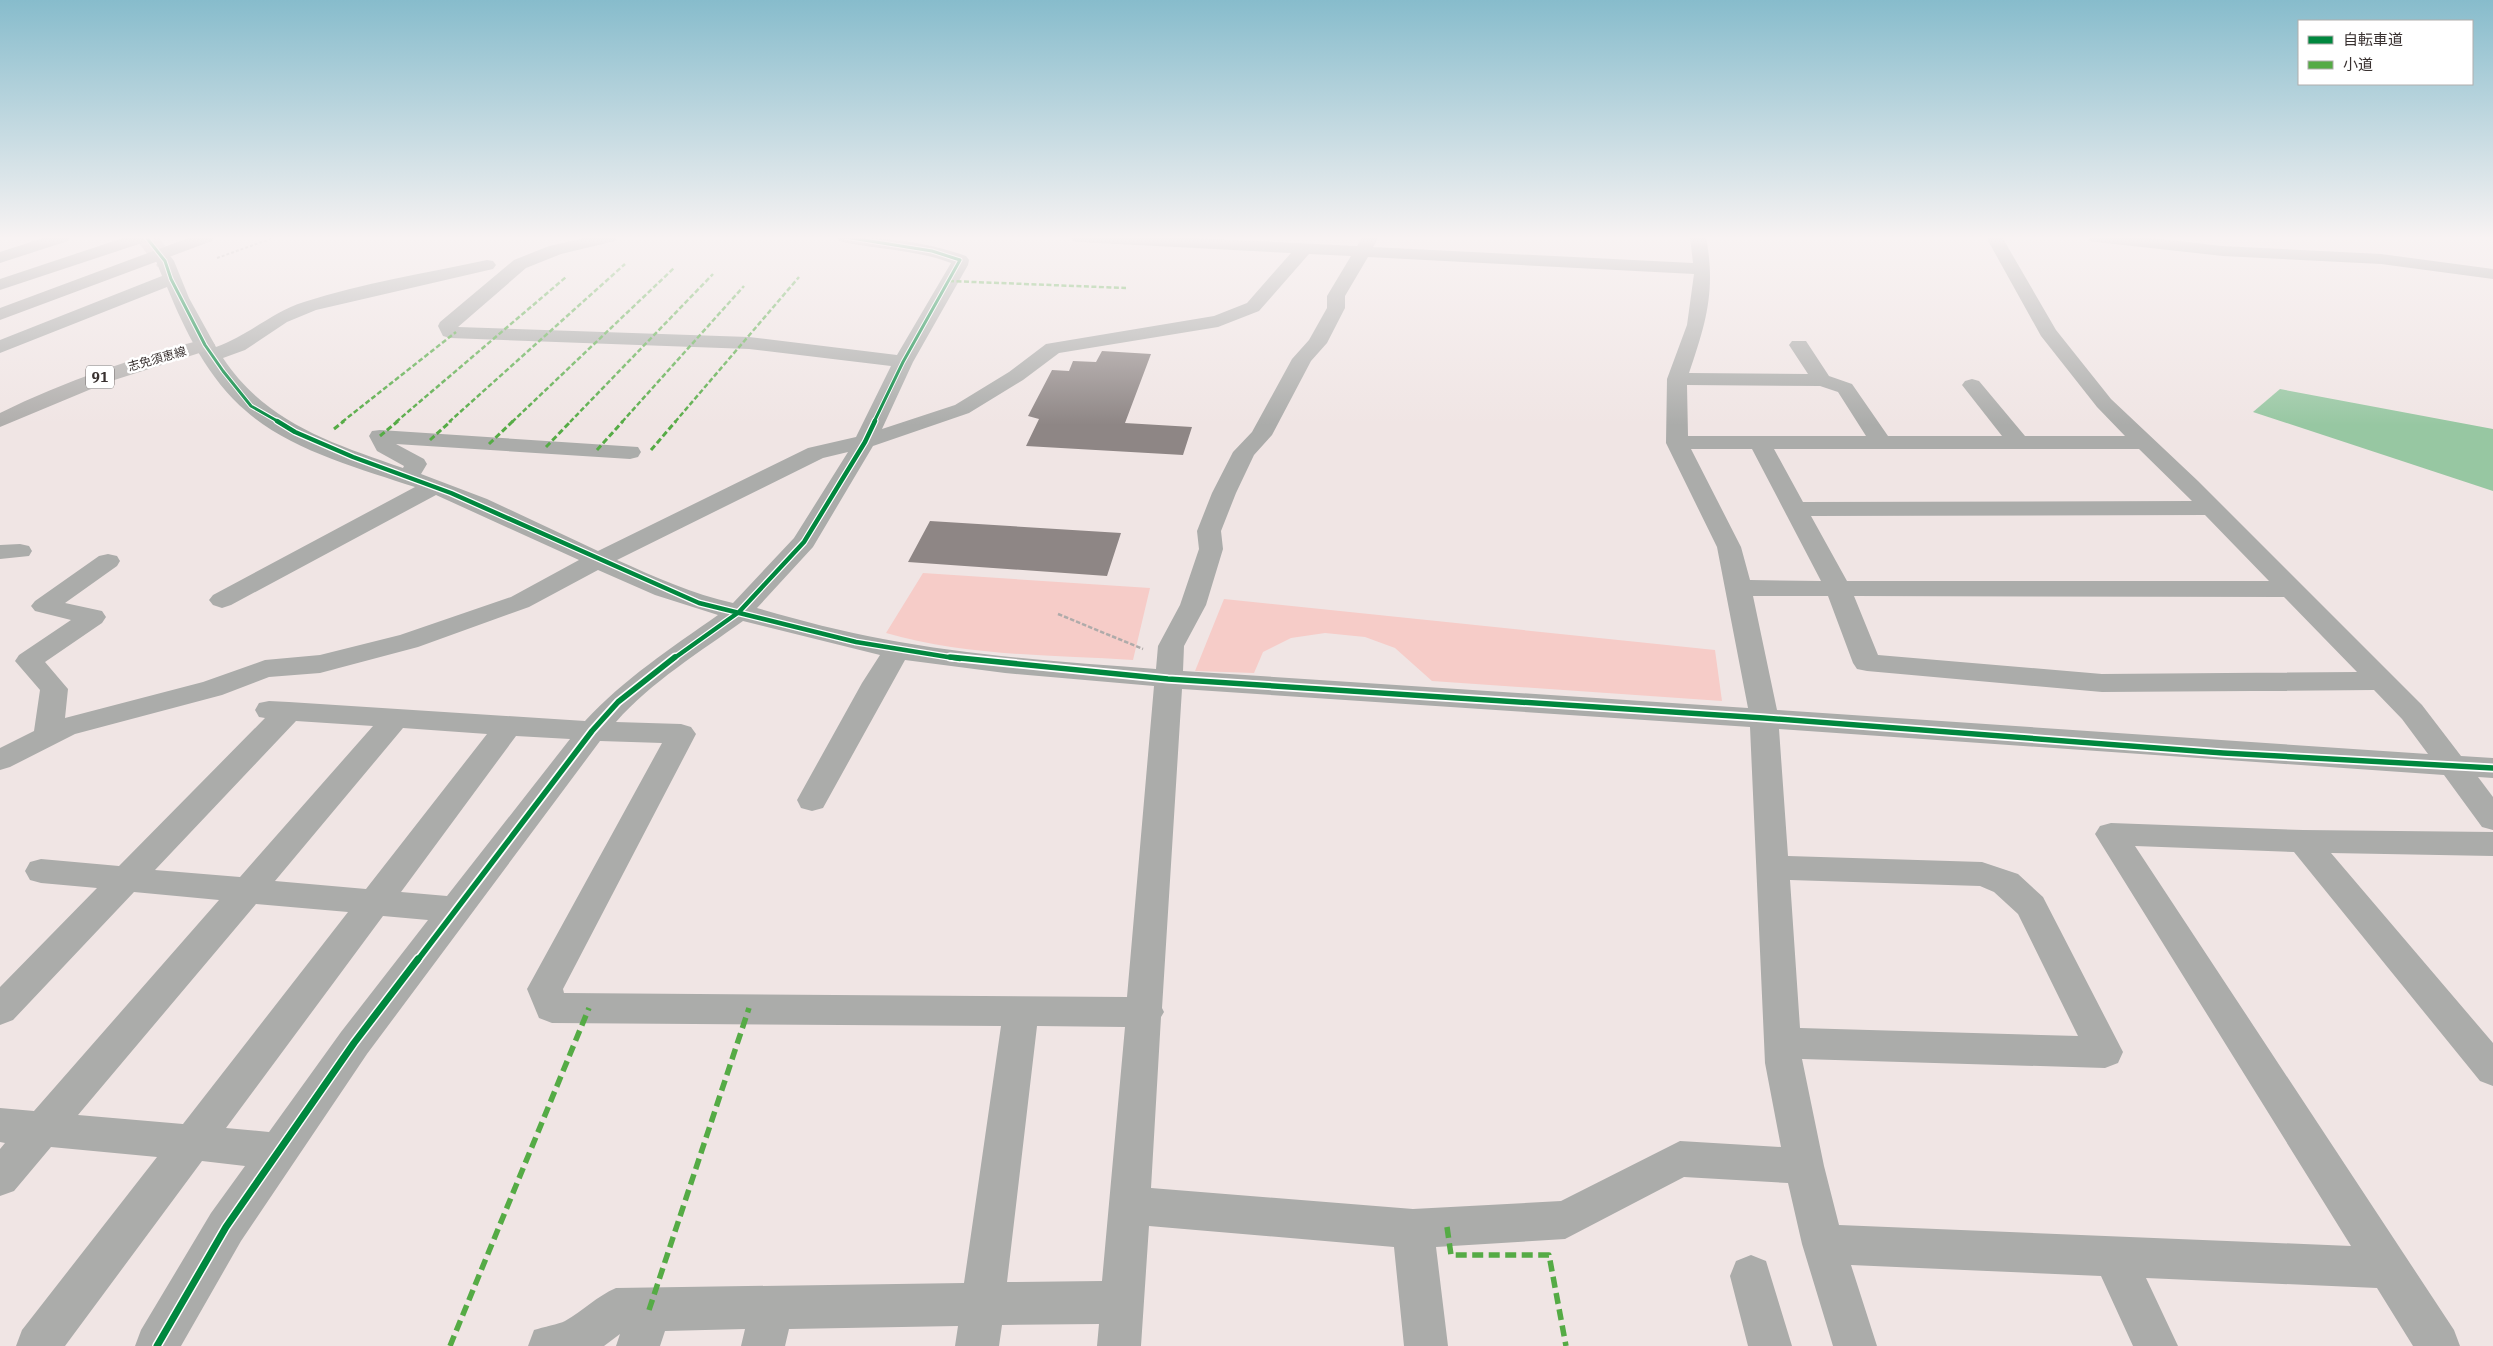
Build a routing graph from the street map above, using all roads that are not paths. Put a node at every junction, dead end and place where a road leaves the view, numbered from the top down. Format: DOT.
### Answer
graph roads {
  1 [pos="38,300"];
  2 [pos="105,300"];
  3 [pos="183,300"];
  4 [pos="333,300"];
  5 [pos="478,300"];
  6 [pos="939,300"];
  7 [pos="1259,300"];
  8 [pos="1336,300"];
  9 [pos="1699,300"];
  10 [pos="2030,300"];
  11 [pos="0,314"];
  12 [pos="1799,345"];
  13 [pos="0,348"];
  14 [pos="208,350"];
  15 [pos="903,362"];
  16 [pos="1677,380"];
  17 [pos="1822,380"];
  18 [pos="1972,385"];
  19 [pos="0,421"];
  20 [pos="2018,441"];
  21 [pos="865,442"];
  22 [pos="1881,442"];
  23 [pos="2146,442"];
  24 [pos="1677,443"];
  25 [pos="1760,443"];
  26 [pos="630,452"];
  27 [pos="408,477"];
  28 [pos="433,487"];
  29 [pos="1796,508"];
  30 [pos="2210,508"];
  31 [pos="598,560"];
  32 [pos="108,561"];
  33 [pos="1739,588"];
  34 [pos="1838,588"];
  35 [pos="2290,589"];
  36 [pos="222,600"];
  37 [pos="739,612"];
  38 [pos="898,649"];
  39 [pos="1168,679"];
  40 [pos="2380,681"];
  41 [pos="396,718"];
  42 [pos="1764,718"];
  43 [pos="509,725"];
  44 [pos="592,730"];
  45 [pos="48,736"];
  46 [pos="0,760"];
  47 [pos="2493,768"];
  48 [pos="812,800"];
  49 [pos="2493,819"];
  50 [pos="2303,841"];
  51 [pos="2493,844"];
  52 [pos="1773,868"];
  53 [pos="41,871"];
  54 [pos="126,880"];
  55 [pos="247,890"];
  56 [pos="374,903"];
  57 [pos="455,910"];
  58 [pos="0,1010"];
  59 [pos="1021,1010"];
  60 [pos="1146,1012"];
  61 [pos="1783,1043"];
  62 [pos="2493,1070"];
  63 [pos="0,1125"];
  64 [pos="41,1130"];
  65 [pos="194,1141"];
  66 [pos="279,1151"];
  67 [pos="1804,1166"];
  68 [pos="0,1178"];
  69 [pos="1131,1205"];
  70 [pos="1413,1229"];
  71 [pos="1823,1244"];
  72 [pos="2114,1258"];
  73 [pos="2388,1268"];
  74 [pos="1751,1276"];
  75 [pos="1123,1302"];
  76 [pos="981,1304"];
  77 [pos="768,1327"];
  78 [pos="644,1328"];
  79 [pos="38,1346"];
  80 [pos="157,1346"];
  81 [pos="550,1346"];
  82 [pos="977,1346"];
  83 [pos="1119,1346"];
  84 [pos="1426,1346"];
  85 [pos="1770,1346"];
  86 [pos="1855,1346"];
  87 [pos="2156,1346"];
  88 [pos="2438,1346"];
  1 -- 11 [label="highway"];
  2 -- 13 [label="street"];
  3 -- 14 [label="street"];
  4 -- 14 [label="street"];
  5 -- 15 [label="street"];
  6 -- 15 [label="street"];
  7 -- 21 [label="street"];
  8 -- 39 [label="street"];
  9 -- 16 [label="street"];
  10 -- 23 [label="street"];
  12 -- 17 [label="street"];
  14 -- 19 [label="main road, 志免須恵線 / 91"];
  14 -- 27 [label="street"];
  15 -- 21 [label="street"];
  16 -- 17 [label="street"];
  16 -- 24 [label="street"];
  17 -- 22 [label="street"];
  18 -- 20 [label="street"];
  20 -- 22 [label="street"];
  20 -- 23 [label="street"];
  21 -- 31 [label="street"];
  21 -- 37 [label="street"];
  22 -- 25 [label="street"];
  23 -- 30 [label="street"];
  24 -- 25 [label="street"];
  24 -- 33 [label="street"];
  25 -- 29 [label="street"];
  26 -- 27 [label="street"];
  27 -- 28 [label="street"];
  28 -- 31 [label="street"];
  28 -- 36 [label="street"];
  29 -- 30 [label="street"];
  29 -- 34 [label="street"];
  30 -- 35 [label="street"];
  31 -- 37 [label="street"];
  31 -- 45 [label="street"];
  32 -- 45 [label="street"];
  33 -- 34 [label="street"];
  33 -- 42 [label="street"];
  34 -- 35 [label="street"];
  34 -- 40 [label="street"];
  35 -- 40 [label="street"];
  37 -- 38 [label="street"];
  37 -- 44 [label="street"];
  38 -- 39 [label="street"];
  38 -- 48 [label="street"];
  39 -- 42 [label="street"];
  39 -- 60 [label="street"];
  40 -- 49 [label="street"];
  41 -- 43 [label="street"];
  41 -- 54 [label="street"];
  41 -- 55 [label="street"];
  42 -- 47 [label="street"];
  42 -- 52 [label="street"];
  43 -- 44 [label="street"];
  43 -- 56 [label="street"];
  44 -- 57 [label="street"];
  44 -- 59 [label="street"];
  45 -- 46 [label="street"];
  50 -- 51 [label="street"];
  50 -- 62 [label="street"];
  50 -- 73 [label="street"];
  52 -- 61 [label="street"];
  52 -- 61 [label="street"];
  53 -- 54 [label="street"];
  54 -- 55 [label="street"];
  54 -- 58 [label="street"];
  55 -- 56 [label="street"];
  55 -- 64 [label="street"];
  56 -- 57 [label="street"];
  56 -- 65 [label="street"];
  57 -- 66 [label="street"];
  59 -- 60 [label="street"];
  59 -- 76 [label="street"];
  60 -- 69 [label="street"];
  61 -- 67 [label="street"];
  63 -- 64 [label="street"];
  64 -- 65 [label="street"];
  64 -- 68 [label="street"];
  65 -- 66 [label="street"];
  65 -- 79 [label="street"];
  66 -- 80 [label="street"];
  67 -- 70 [label="street"];
  67 -- 71 [label="street"];
  69 -- 70 [label="street"];
  69 -- 75 [label="street"];
  70 -- 84 [label="street"];
  71 -- 72 [label="street"];
  71 -- 86 [label="street"];
  72 -- 73 [label="street"];
  72 -- 87 [label="street"];
  73 -- 88 [label="street"];
  74 -- 85 [label="street"];
  75 -- 76 [label="street"];
  75 -- 83 [label="street"];
  76 -- 77 [label="street"];
  76 -- 82 [label="street"];
  77 -- 78 [label="street"];
  78 -- 81 [label="street"];
}
